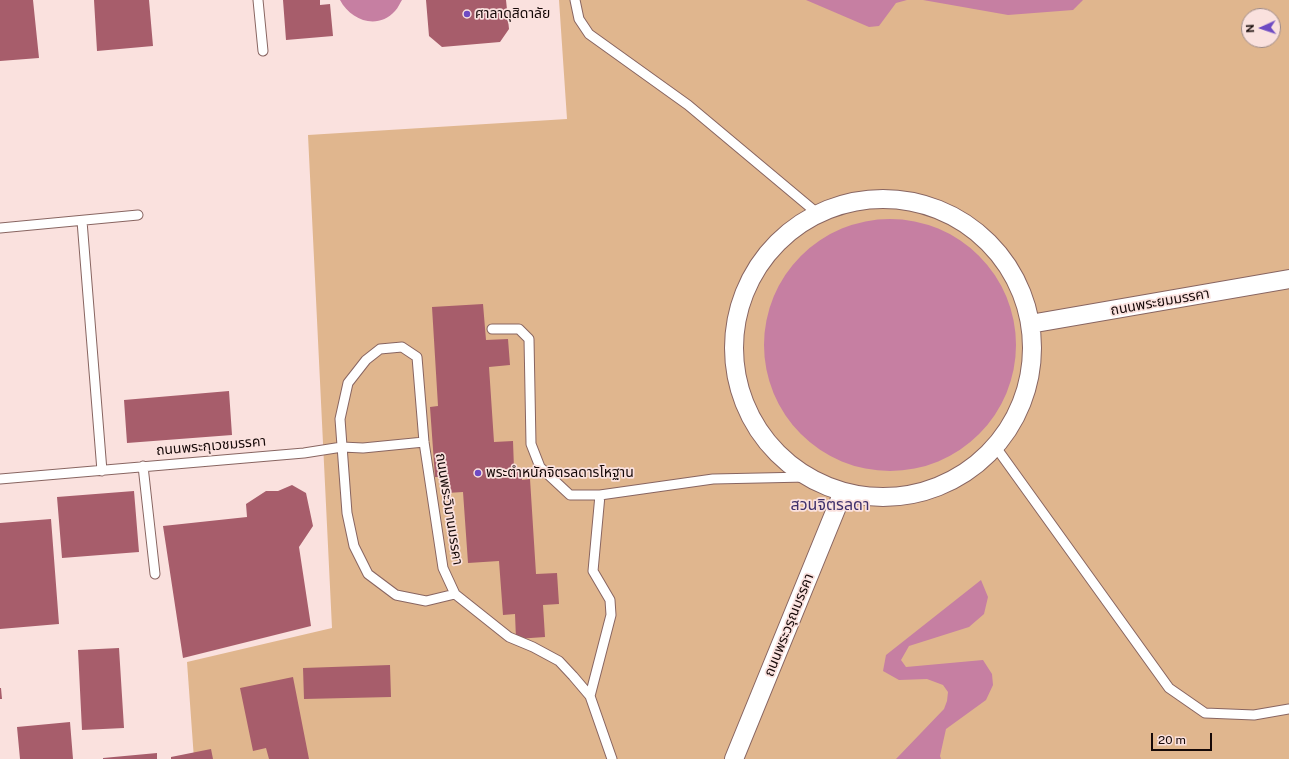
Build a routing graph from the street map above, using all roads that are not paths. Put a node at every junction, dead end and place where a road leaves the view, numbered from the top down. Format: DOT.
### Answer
graph roads {
  1 [pos="258,0"];
  2 [pos="575,0"];
  3 [pos="263,51"];
  4 [pos="817,213"];
  5 [pos="138,215"];
  6 [pos="82,221"];
  7 [pos="0,228"];
  8 [pos="1289,279"];
  9 [pos="1030,324"];
  10 [pos="492,329"];
  11 [pos="424,442"];
  12 [pos="995,446"];
  13 [pos="342,447"];
  14 [pos="143,466"];
  15 [pos="102,471"];
  16 [pos="807,477"];
  17 [pos="0,479"];
  18 [pos="843,492"];
  19 [pos="600,495"];
  20 [pos="155,574"];
  21 [pos="455,594"];
  22 [pos="590,696"];
  23 [pos="1289,709"];
  24 [pos="612,759"];
  25 [pos="734,759"];
  1 -- 3 [label="lane"];
  2 -- 4 [label="lane"];
  4 -- 9 [label="street"];
  4 -- 16 [label="street"];
  5 -- 6 [label="lane"];
  6 -- 7 [label="lane"];
  6 -- 15 [label="lane"];
  8 -- 9 [label="street, ถนนพระยมมรรคา"];
  9 -- 12 [label="street"];
  10 -- 19 [label="lane"];
  11 -- 13 [label="lane, ถนนพระกุเวชมรรคา"];
  11 -- 13 [label="lane, ถนนพระวิมานมรรคา"];
  11 -- 21 [label="lane, ถนนพระวิมานมรรคา"];
  12 -- 18 [label="street"];
  12 -- 23 [label="lane"];
  13 -- 14 [label="lane, ถนนพระกุเวชมรรคา"];
  13 -- 21 [label="lane"];
  14 -- 15 [label="lane, ถนนพระกุเวชมรรคา"];
  14 -- 20 [label="lane"];
  15 -- 17 [label="lane, ถนนพระกุเวชมรรคา"];
  16 -- 18 [label="street"];
  16 -- 19 [label="lane"];
  18 -- 25 [label="street, ถนนพระวรุณมรรคา"];
  19 -- 22 [label="lane"];
  21 -- 22 [label="lane, ถนนพระวิมานมรรคา"];
  22 -- 24 [label="lane, ถนนพระวิมานมรรคา"];
}
